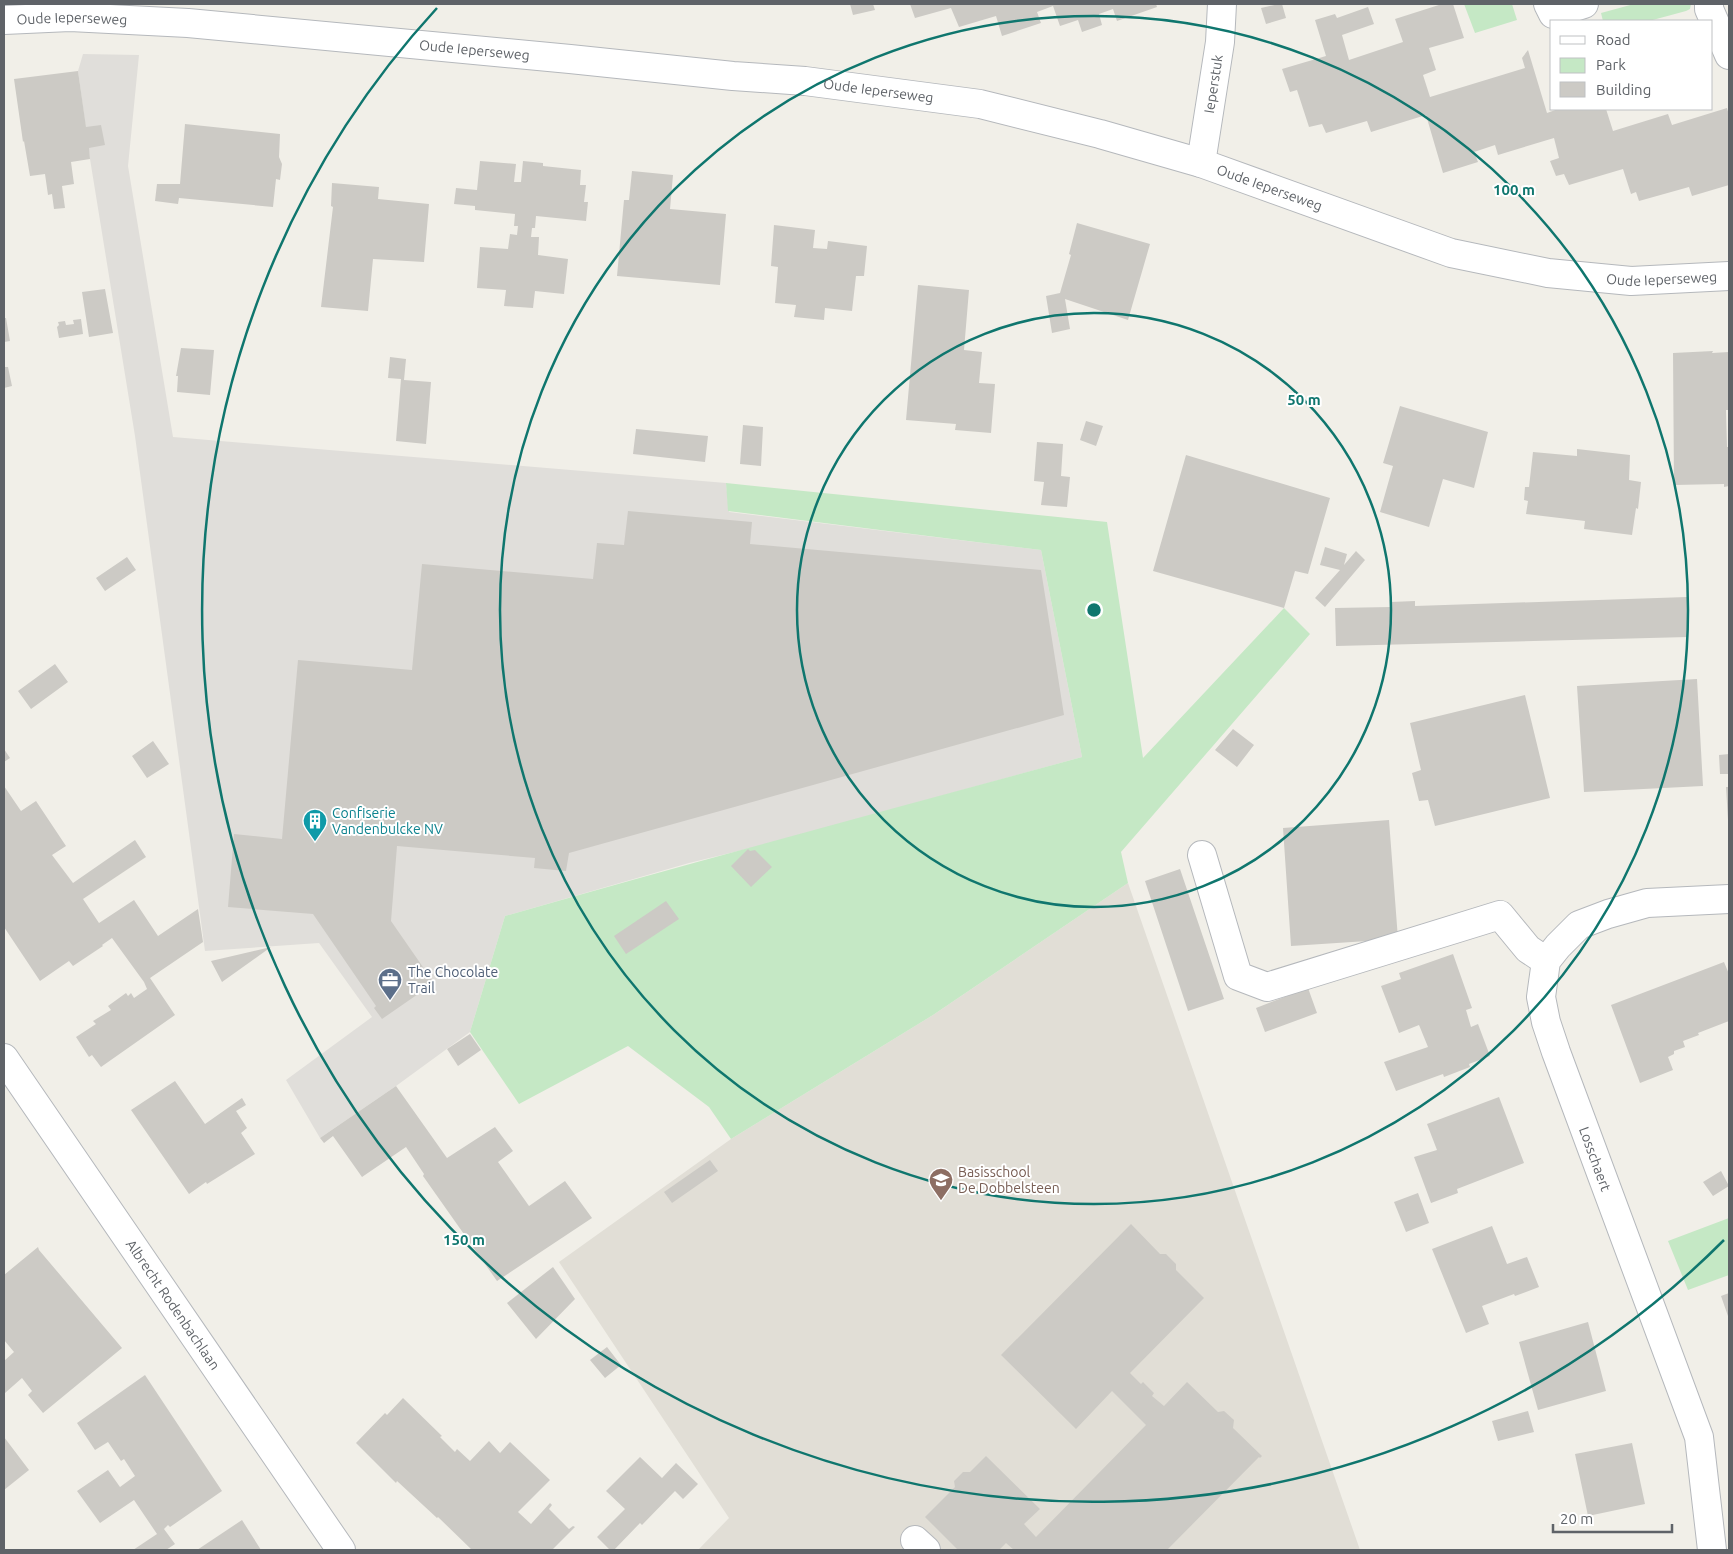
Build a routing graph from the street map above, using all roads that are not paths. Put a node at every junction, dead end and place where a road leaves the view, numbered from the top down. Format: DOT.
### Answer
graph roads {
  1 [pos="1222,4"];
  2 [pos="1548,4"];
  3 [pos="1584,4"];
  4 [pos="1709,4"];
  5 [pos="68,10"];
  6 [pos="4,20"];
  7 [pos="1729,55"];
  8 [pos="1201,164"];
  9 [pos="1729,276"];
  10 [pos="1202,855"];
  11 [pos="1729,899"];
  12 [pos="1546,961"];
  13 [pos="4,1058"];
  14 [pos="341,1550"];
  15 [pos="1712,1550"];
  1 -- 8 [label="street, Ieperstuk"];
  2 -- 3 [label="street"];
  4 -- 7 [label="street"];
  5 -- 6 [label="street, Oude Ieperseweg"];
  5 -- 8 [label="street, Oude Ieperseweg"];
  8 -- 9 [label="street, Oude Ieperseweg"];
  10 -- 12 [label="street"];
  11 -- 12 [label="street"];
  12 -- 15 [label="street, Losschaert"];
  13 -- 14 [label="street, Albrecht Rodenbachlaan"];
}
